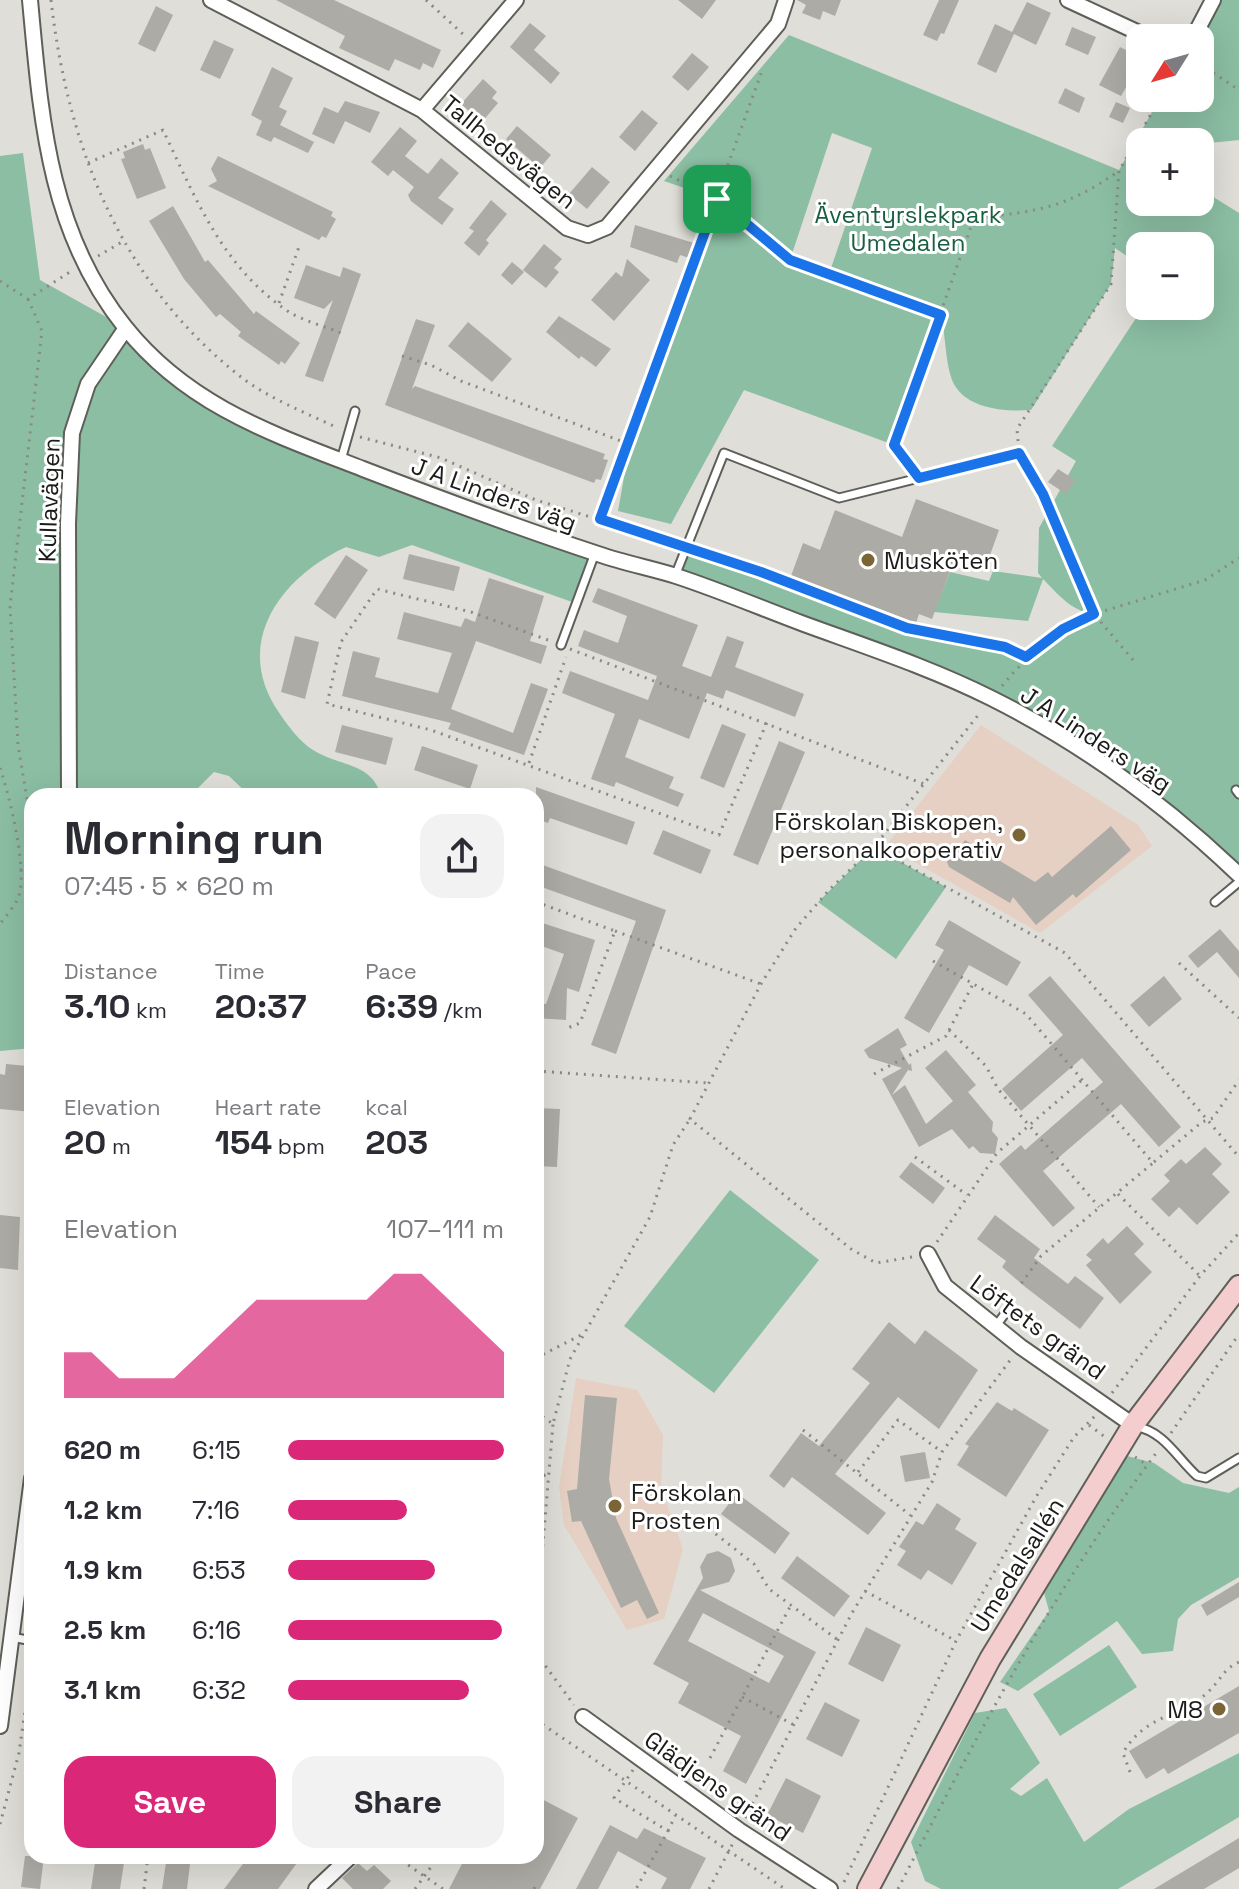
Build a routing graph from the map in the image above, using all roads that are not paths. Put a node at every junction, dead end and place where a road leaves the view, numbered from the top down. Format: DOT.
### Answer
graph roads {
  1 [pos="30,0"];
  2 [pos="211,0"];
  3 [pos="516,0"];
  4 [pos="786,0"];
  5 [pos="1068,0"];
  6 [pos="1213,0"];
  7 [pos="1200,24"];
  8 [pos="1126,27"];
  9 [pos="422,110"];
  10 [pos="126,328"];
  11 [pos="355,411"];
  12 [pos="1019,453"];
  13 [pos="341,460"];
  14 [pos="595,553"];
  15 [pos="675,576"];
  16 [pos="565,647"];
  17 [pos="69,788"];
  18 [pos="1239,875"];
  19 [pos="1239,882"];
  20 [pos="1215,902"];
  21 [pos="928,1254"];
  22 [pos="1239,1286"];
  23 [pos="1009,1308"];
  24 [pos="995,1326"];
  25 [pos="1133,1425"];
  26 [pos="1239,1458"];
  27 [pos="24,1542"];
  28 [pos="12,1637"];
  29 [pos="24,1639"];
  30 [pos="583,1717"];
  31 [pos="0,1726"];
  32 [pos="343,1864"];
  33 [pos="316,1889"];
  34 [pos="830,1889"];
  35 [pos="868,1889"];
  1 -- 10 [label="street"];
  2 -- 9 [label="street, Tallhedsvägen"];
  3 -- 9 [label="street"];
  4 -- 9 [label="street, Tallhedsvägen"];
  5 -- 8 [label="street"];
  6 -- 7 [label="street"];
  10 -- 13 [label="street, J A Linders väg"];
  10 -- 17 [label="street, Kullavägen"];
  11 -- 13 [label="lane"];
  12 -- 15 [label="lane"];
  13 -- 14 [label="street, J A Linders väg"];
  14 -- 15 [label="street, J A Linders väg"];
  14 -- 16 [label="lane"];
  15 -- 18 [label="street, J A Linders väg"];
  19 -- 20 [label="lane"];
  21 -- 24 [label="street, Löftets gränd"];
  22 -- 25 [label="street, Umedalsallén"];
  23 -- 24 [label="lane"];
  24 -- 25 [label="street, Löftets gränd"];
  25 -- 26 [label="lane"];
  25 -- 35 [label="street, Umedalsallén"];
  27 -- 28 [label="street"];
  28 -- 29 [label="lane"];
  28 -- 31 [label="street"];
  30 -- 34 [label="street, Glädjens gränd"];
  32 -- 33 [label="street"];
}
